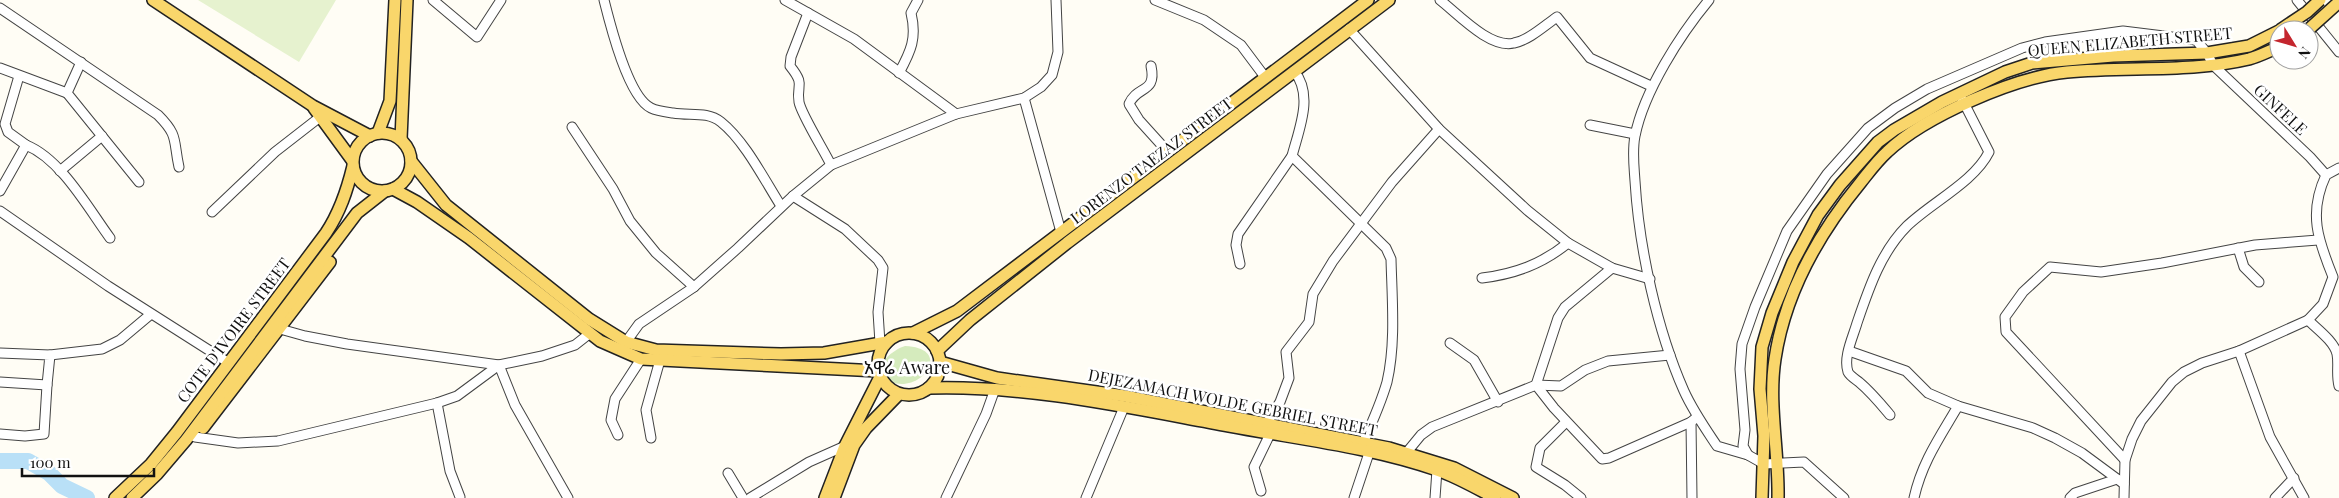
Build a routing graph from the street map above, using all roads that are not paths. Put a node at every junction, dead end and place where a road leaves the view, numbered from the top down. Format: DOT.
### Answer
graph roads {
  1 [pos="153,0"];
  2 [pos="395,0"];
  3 [pos="407,0"];
  4 [pos="434,0"];
  5 [pos="501,0"];
  6 [pos="604,0"];
  7 [pos="784,0"];
  8 [pos="918,0"];
  9 [pos="1056,0"];
  10 [pos="1155,0"];
  11 [pos="1368,0"];
  12 [pos="1389,0"];
  13 [pos="1440,0"];
  14 [pos="2297,0"];
  15 [pos="2320,0"];
  16 [pos="1706,1"];
  17 [pos="2339,2"];
  18 [pos="0,8"];
  19 [pos="808,13"];
  20 [pos="2295,20"];
  21 [pos="2319,20"];
  22 [pos="1349,29"];
  23 [pos="2269,36"];
  24 [pos="2269,51"];
  25 [pos="2339,52"];
  26 [pos="2208,53"];
  27 [pos="81,62"];
  28 [pos="2213,65"];
  29 [pos="1151,66"];
  30 [pos="0,68"];
  31 [pos="1294,71"];
  32 [pos="899,73"];
  33 [pos="20,76"];
  34 [pos="1265,77"];
  35 [pos="1650,86"];
  36 [pos="67,93"];
  37 [pos="1024,98"];
  38 [pos="1962,99"];
  39 [pos="1229,103"];
  40 [pos="313,106"];
  41 [pos="956,114"];
  42 [pos="1238,115"];
  43 [pos="320,117"];
  44 [pos="1590,124"];
  45 [pos="572,127"];
  46 [pos="1439,129"];
  47 [pos="374,134"];
  48 [pos="1635,134"];
  49 [pos="102,136"];
  50 [pos="401,139"];
  51 [pos="26,146"];
  52 [pos="1167,152"];
  53 [pos="1292,156"];
  54 [pos="411,161"];
  55 [pos="353,163"];
  56 [pos="831,165"];
  57 [pos="179,167"];
  58 [pos="2339,168"];
  59 [pos="60,171"];
  60 [pos="2326,175"];
  61 [pos="138,182"];
  62 [pos="389,190"];
  63 [pos="0,191"];
  64 [pos="793,196"];
  65 [pos="781,206"];
  66 [pos="0,211"];
  67 [pos="212,212"];
  68 [pos="357,213"];
  69 [pos="1361,224"];
  70 [pos="1061,232"];
  71 [pos="110,238"];
  72 [pos="2318,240"];
  73 [pos="1568,242"];
  74 [pos="2238,248"];
  75 [pos="1240,264"];
  76 [pos="1612,268"];
  77 [pos="1482,278"];
  78 [pos="1650,279"];
  79 [pos="2336,279"];
  80 [pos="2259,282"];
  81 [pos="694,287"];
  82 [pos="151,314"];
  83 [pos="2308,320"];
  84 [pos="280,329"];
  85 [pos="589,334"];
  86 [pos="913,334"];
  87 [pos="626,342"];
  88 [pos="883,343"];
  89 [pos="1450,343"];
  90 [pos="2239,350"];
  91 [pos="1848,351"];
  92 [pos="0,353"];
  93 [pos="50,355"];
  94 [pos="1670,355"];
  95 [pos="938,356"];
  96 [pos="641,359"];
  97 [pos="660,360"];
  98 [pos="230,363"];
  99 [pos="499,365"];
  100 [pos="879,374"];
  101 [pos="0,382"];
  102 [pos="47,385"];
  103 [pos="1536,386"];
  104 [pos="2339,386"];
  105 [pos="928,388"];
  106 [pos="995,389"];
  107 [pos="899,394"];
  108 [pos="1498,402"];
  109 [pos="437,403"];
  110 [pos="1124,406"];
  111 [pos="1958,406"];
  112 [pos="1890,415"];
  113 [pos="1694,419"];
  114 [pos="1566,422"];
  115 [pos="1269,428"];
  116 [pos="0,434"];
  117 [pos="618,434"];
  118 [pos="190,438"];
  119 [pos="651,438"];
  120 [pos="1363,443"];
  121 [pos="845,446"];
  122 [pos="1407,452"];
  123 [pos="1369,453"];
  124 [pos="1748,455"];
  125 [pos="2125,460"];
  126 [pos="1764,464"];
  127 [pos="1778,465"];
  128 [pos="1437,470"];
  129 [pos="728,473"];
  130 [pos="2294,478"];
  131 [pos="2120,482"];
  132 [pos="1261,491"];
  133 [pos="118,495"];
  134 [pos="460,497"];
  135 [pos="132,498"];
  136 [pos="568,498"];
  137 [pos="742,498"];
  138 [pos="750,498"];
  139 [pos="825,498"];
  140 [pos="834,498"];
  141 [pos="946,498"];
  142 [pos="1086,498"];
  143 [pos="1354,498"];
  144 [pos="1435,498"];
  145 [pos="1495,498"];
  146 [pos="1514,498"];
  147 [pos="1581,498"];
  148 [pos="1692,498"];
  149 [pos="1762,498"];
  150 [pos="1778,498"];
  151 [pos="1844,498"];
  152 [pos="1914,498"];
  153 [pos="2070,498"];
  154 [pos="2124,498"];
  155 [pos="2275,498"];
  156 [pos="2304,498"];
  1 -- 40 [label="main road"];
  2 -- 47 [label="main road"];
  3 -- 50 [label="main road"];
  4 -- 5 [label="street"];
  6 -- 65 [label="street"];
  7 -- 19 [label="street"];
  8 -- 32 [label="street"];
  9 -- 37 [label="street"];
  10 -- 34 [label="street"];
  11 -- 34 [label="main road, LORENZO TAEZAZ STREET"];
  12 -- 22 [label="main road, LORENZO TAEZAZ STREET"];
  13 -- 35 [label="street"];
  14 -- 25 [label="street"];
  15 -- 20 [label="main road, QUEEN ELIZABETH STREET, bridge"];
  16 -- 35 [label="street"];
  17 -- 21 [label="main road, bridge"];
  18 -- 27 [label="street"];
  19 -- 32 [label="street"];
  19 -- 56 [label="street"];
  22 -- 31 [label="main road, LORENZO TAEZAZ STREET"];
  22 -- 46 [label="street"];
  23 -- 26 [label="main road, QUEEN ELIZABETH STREET"];
  24 -- 28 [label="main road, QUEEN ELIZABETH STREET"];
  26 -- 28 [label="street"];
  26 -- 38 [label="main road, QUEEN ELIZABETH STREET"];
  26 -- 124 [label="street"];
  27 -- 36 [label="street"];
  27 -- 57 [label="street"];
  28 -- 38 [label="main road, QUEEN ELIZABETH STREET"];
  28 -- 60 [label="street, GINFELE"];
  29 -- 52 [label="street"];
  30 -- 33 [label="street"];
  31 -- 42 [label="main road, LORENZO TAEZAZ STREET"];
  31 -- 53 [label="street"];
  32 -- 41 [label="street"];
  33 -- 36 [label="street"];
  33 -- 51 [label="street"];
  34 -- 39 [label="main road, LORENZO TAEZAZ STREET"];
  35 -- 48 [label="street"];
  36 -- 49 [label="street"];
  37 -- 41 [label="street"];
  37 -- 70 [label="street"];
  38 -- 91 [label="street"];
  38 -- 126 [label="main road, QUEEN ELIZABETH STREET"];
  38 -- 127 [label="main road, QUEEN ELIZABETH STREET"];
  39 -- 42 [label="main road"];
  39 -- 52 [label="main road, LORENZO TAEZAZ STREET"];
  40 -- 43 [label="main road"];
  40 -- 47 [label="main road"];
  41 -- 56 [label="street"];
  42 -- 95 [label="main road, LORENZO TAEZAZ STREET"];
  43 -- 55 [label="main road"];
  43 -- 67 [label="street"];
  44 -- 48 [label="street"];
  45 -- 81 [label="street"];
  46 -- 69 [label="street"];
  46 -- 73 [label="street"];
  47 -- 50 [label="main road"];
  47 -- 55 [label="main road"];
  48 -- 78 [label="street"];
  49 -- 59 [label="street"];
  49 -- 61 [label="street"];
  50 -- 54 [label="main road"];
  51 -- 59 [label="street"];
  51 -- 63 [label="street"];
  52 -- 70 [label="main road, LORENZO TAEZAZ STREET"];
  53 -- 69 [label="street"];
  53 -- 75 [label="street"];
  54 -- 62 [label="main road"];
  54 -- 87 [label="main road"];
  55 -- 62 [label="main road"];
  55 -- 98 [label="main road, COTE D'IVOIRE STREET"];
  56 -- 64 [label="street"];
  58 -- 60 [label="street"];
  59 -- 71 [label="street"];
  60 -- 72 [label="street"];
  62 -- 68 [label="main road, COTE D'IVOIRE STREET"];
  62 -- 85 [label="main road"];
  64 -- 65 [label="street"];
  64 -- 88 [label="street"];
  65 -- 81 [label="street"];
  66 -- 82 [label="street"];
  68 -- 84 [label="main road, COTE D'IVOIRE STREET"];
  68 -- 118 [label="main road, COTE D'IVOIRE STREET"];
  69 -- 115 [label="street"];
  69 -- 120 [label="street"];
  70 -- 86 [label="main road, LORENZO TAEZAZ STREET"];
  72 -- 74 [label="street"];
  72 -- 79 [label="street"];
  73 -- 76 [label="street"];
  73 -- 77 [label="street"];
  74 -- 80 [label="street"];
  74 -- 125 [label="street"];
  76 -- 78 [label="street"];
  76 -- 103 [label="street"];
  78 -- 94 [label="street"];
  79 -- 83 [label="street"];
  81 -- 87 [label="street"];
  82 -- 93 [label="street"];
  82 -- 98 [label="street"];
  83 -- 90 [label="street"];
  83 -- 104 [label="street"];
  84 -- 99 [label="street"];
  84 -- 118 [label="main road, COTE D'IVOIRE STREET"];
  85 -- 96 [label="main road"];
  85 -- 99 [label="street"];
  86 -- 88 [label="main road"];
  86 -- 95 [label="main road"];
  87 -- 88 [label="main road"];
  88 -- 100 [label="main road"];
  89 -- 108 [label="street"];
  90 -- 125 [label="street"];
  90 -- 130 [label="street"];
  91 -- 111 [label="street"];
  91 -- 112 [label="street"];
  92 -- 93 [label="street"];
  93 -- 102 [label="street"];
  94 -- 103 [label="street"];
  94 -- 113 [label="street"];
  95 -- 105 [label="main road"];
  95 -- 115 [label="main road, DEJEZAMACH WOLDE GEBRIEL STREET"];
  96 -- 97 [label="main road"];
  96 -- 117 [label="street"];
  97 -- 100 [label="main road"];
  97 -- 119 [label="street"];
  98 -- 133 [label="main road, COTE D'IVOIRE STREET"];
  99 -- 109 [label="street"];
  99 -- 136 [label="street"];
  100 -- 107 [label="main road"];
  100 -- 121 [label="main road"];
  101 -- 102 [label="street"];
  102 -- 116 [label="street"];
  103 -- 108 [label="street"];
  103 -- 114 [label="street"];
  105 -- 106 [label="main road, DEJEZAMACH WOLDE GEBRIEL STREET"];
  105 -- 107 [label="main road"];
  106 -- 110 [label="main road, DEJEZAMACH WOLDE GEBRIEL STREET"];
  106 -- 141 [label="street"];
  107 -- 140 [label="main road"];
  108 -- 122 [label="street"];
  109 -- 118 [label="street"];
  109 -- 134 [label="street"];
  110 -- 115 [label="main road, DEJEZAMACH WOLDE GEBRIEL STREET"];
  110 -- 142 [label="street"];
  111 -- 131 [label="street"];
  111 -- 152 [label="street"];
  113 -- 114 [label="street"];
  113 -- 124 [label="street"];
  113 -- 148 [label="street"];
  114 -- 147 [label="street"];
  115 -- 120 [label="main road, DEJEZAMACH WOLDE GEBRIEL STREET"];
  115 -- 123 [label="main road, DEJEZAMACH WOLDE GEBRIEL STREET"];
  115 -- 132 [label="street"];
  118 -- 135 [label="main road, COTE D'IVOIRE STREET"];
  120 -- 122 [label="main road, DEJEZAMACH WOLDE GEBRIEL STREET"];
  121 -- 138 [label="street"];
  121 -- 139 [label="main road"];
  122 -- 146 [label="main road, DEJEZAMACH WOLDE GEBRIEL STREET"];
  123 -- 128 [label="main road, DEJEZAMACH WOLDE GEBRIEL STREET"];
  123 -- 143 [label="street"];
  124 -- 126 [label="street"];
  125 -- 131 [label="street"];
  126 -- 127 [label="street"];
  126 -- 149 [label="main road, QUEEN ELIZABETH STREET"];
  127 -- 150 [label="main road, QUEEN ELIZABETH STREET"];
  127 -- 151 [label="street"];
  128 -- 144 [label="street"];
  128 -- 145 [label="main road, DEJEZAMACH WOLDE GEBRIEL STREET"];
  129 -- 137 [label="street"];
  130 -- 155 [label="street"];
  130 -- 156 [label="street"];
  131 -- 153 [label="street"];
  131 -- 154 [label="street"];
}
